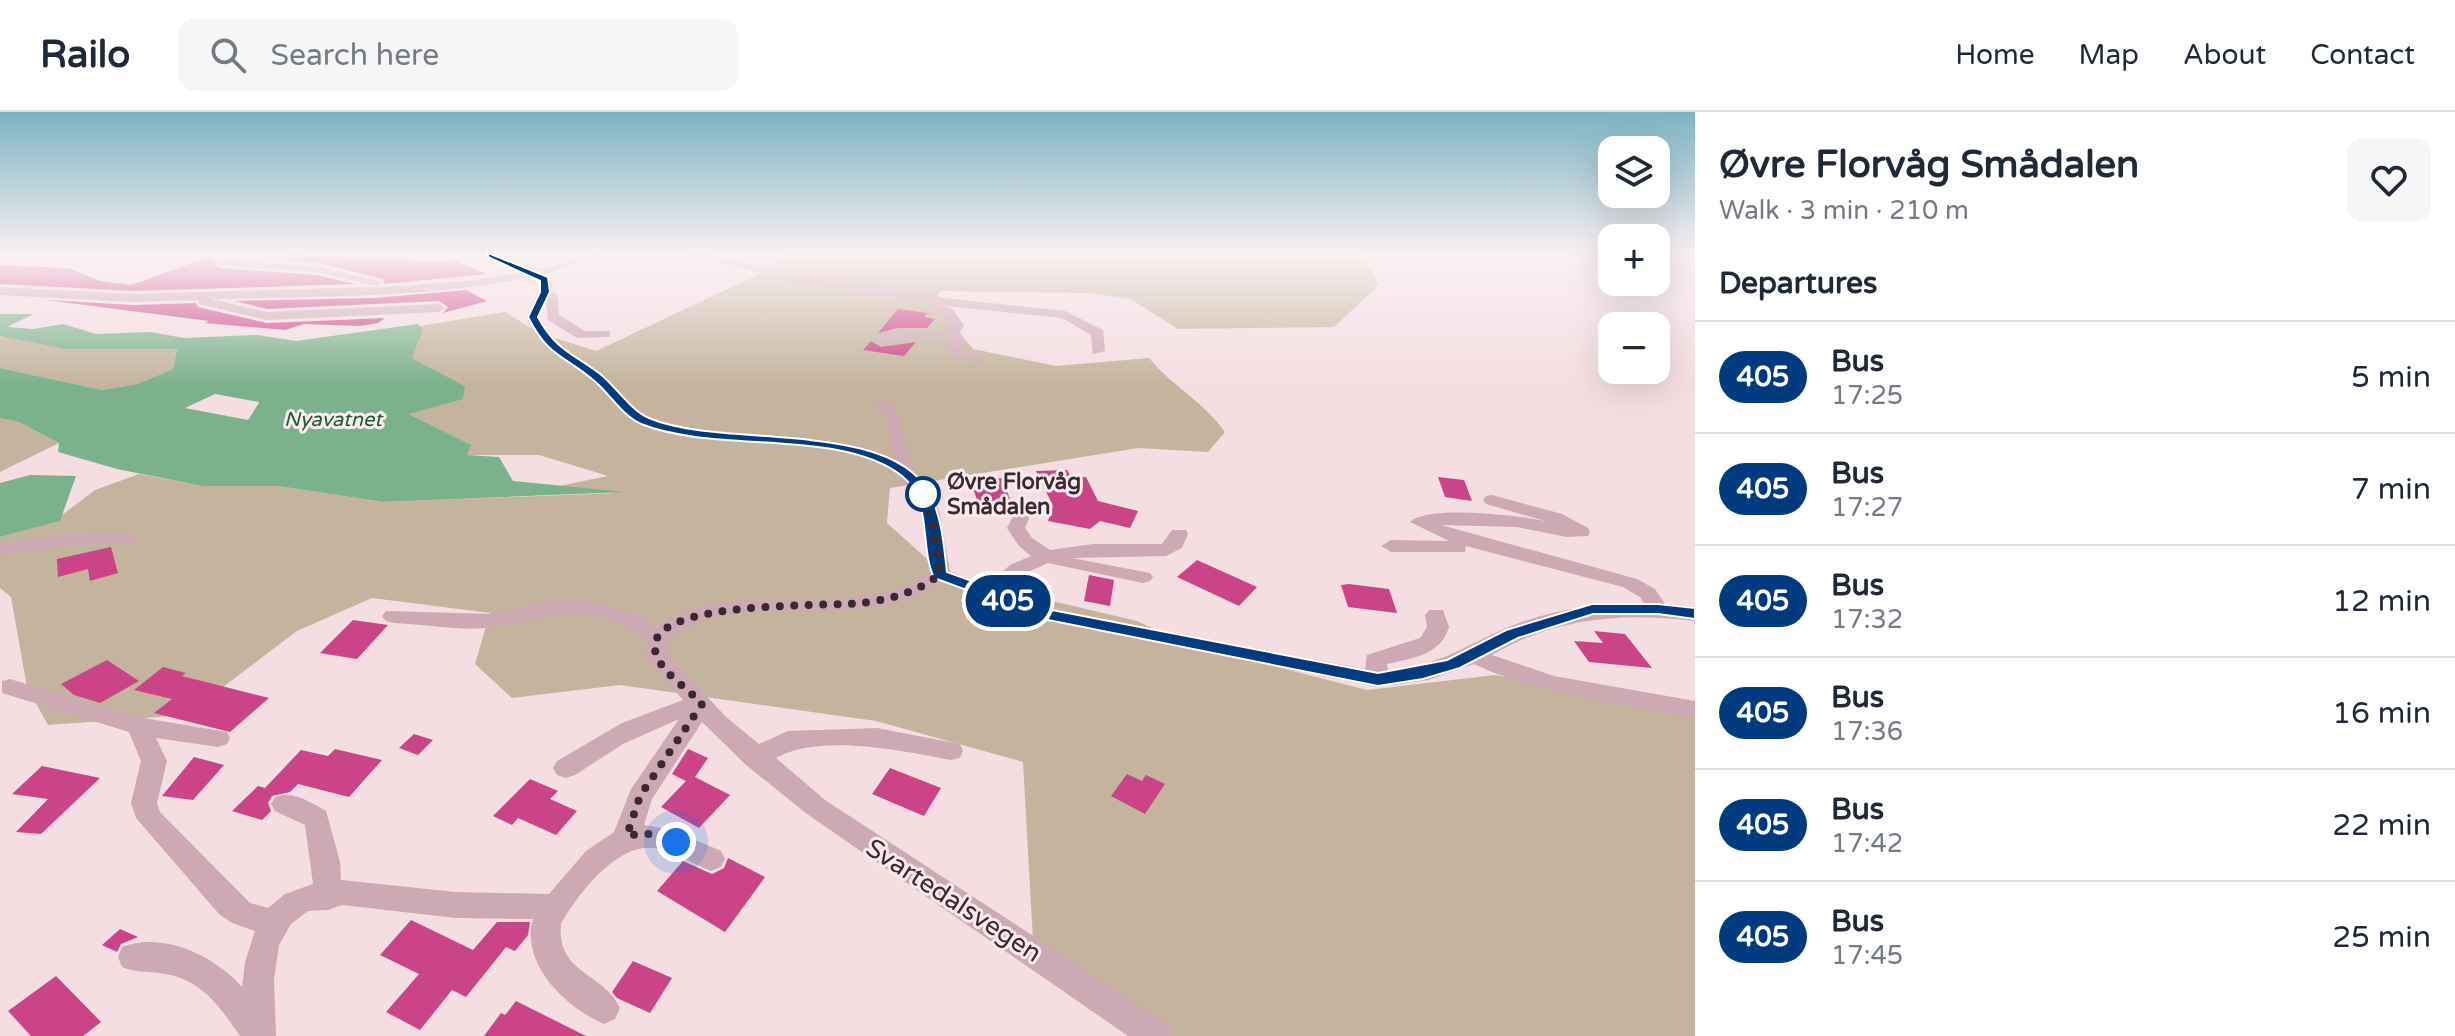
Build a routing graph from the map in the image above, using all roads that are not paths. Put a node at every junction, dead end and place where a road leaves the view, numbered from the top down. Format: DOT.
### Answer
graph roads {
  1 [pos="191,298"];
  2 [pos="542,298"];
  3 [pos="552,298"];
  4 [pos="917,298"];
  5 [pos="924,298"];
  6 [pos="439,308"];
  7 [pos="605,334"];
  8 [pos="949,334"];
  9 [pos="880,340"];
  10 [pos="1098,351"];
  11 [pos="979,359"];
  12 [pos="881,406"];
  13 [pos="907,474"];
  14 [pos="1492,500"];
  15 [pos="1021,516"];
  16 [pos="1179,534"];
  17 [pos="128,539"];
  18 [pos="1391,546"];
  19 [pos="1501,549"];
  20 [pos="0,550"];
  21 [pos="1048,558"];
  22 [pos="940,574"];
  23 [pos="1143,577"];
  24 [pos="988,595"];
  25 [pos="1658,609"];
  26 [pos="1695,614"];
  27 [pos="1436,615"];
  28 [pos="393,616"];
  29 [pos="657,636"];
  30 [pos="1474,655"];
  31 [pos="1378,679"];
  32 [pos="10,687"];
  33 [pos="702,704"];
  34 [pos="1695,710"];
  35 [pos="138,726"];
  36 [pos="218,738"];
  37 [pos="951,751"];
  38 [pos="755,758"];
  39 [pos="566,768"];
  40 [pos="284,804"];
  41 [pos="627,835"];
  42 [pos="711,859"];
  43 [pos="328,897"];
  44 [pos="555,907"];
  45 [pos="276,923"];
  46 [pos="133,957"];
  47 [pos="604,1008"];
  48 [pos="259,1035"];
  49 [pos="1156,1036"];
  1 -- 6 [label="street"];
  2 -- 13 [label="street"];
  3 -- 7 [label="street"];
  4 -- 8 [label="street"];
  5 -- 10 [label="street"];
  8 -- 9 [label="street"];
  8 -- 11 [label="street"];
  12 -- 13 [label="street"];
  13 -- 22 [label="street"];
  14 -- 19 [label="street"];
  15 -- 21 [label="street"];
  16 -- 21 [label="street"];
  17 -- 20 [label="street"];
  18 -- 19 [label="street"];
  19 -- 25 [label="street"];
  21 -- 23 [label="street"];
  21 -- 24 [label="street"];
  22 -- 24 [label="street"];
  22 -- 29 [label="street"];
  24 -- 31 [label="street"];
  25 -- 26 [label="street"];
  25 -- 30 [label="street"];
  27 -- 31 [label="street"];
  28 -- 29 [label="street"];
  29 -- 33 [label="street, Svartedalsvegen"];
  30 -- 31 [label="street"];
  30 -- 34 [label="street"];
  32 -- 35 [label="street"];
  33 -- 38 [label="street, Svartedalsvegen"];
  33 -- 39 [label="street"];
  33 -- 41 [label="street"];
  35 -- 36 [label="street"];
  35 -- 45 [label="street"];
  37 -- 38 [label="street"];
  38 -- 49 [label="street, Svartedalsvegen"];
  40 -- 43 [label="street"];
  41 -- 42 [label="street"];
  41 -- 44 [label="street"];
  43 -- 44 [label="street"];
  43 -- 45 [label="street"];
  44 -- 47 [label="street"];
  45 -- 48 [label="street"];
  46 -- 48 [label="street"];
}
